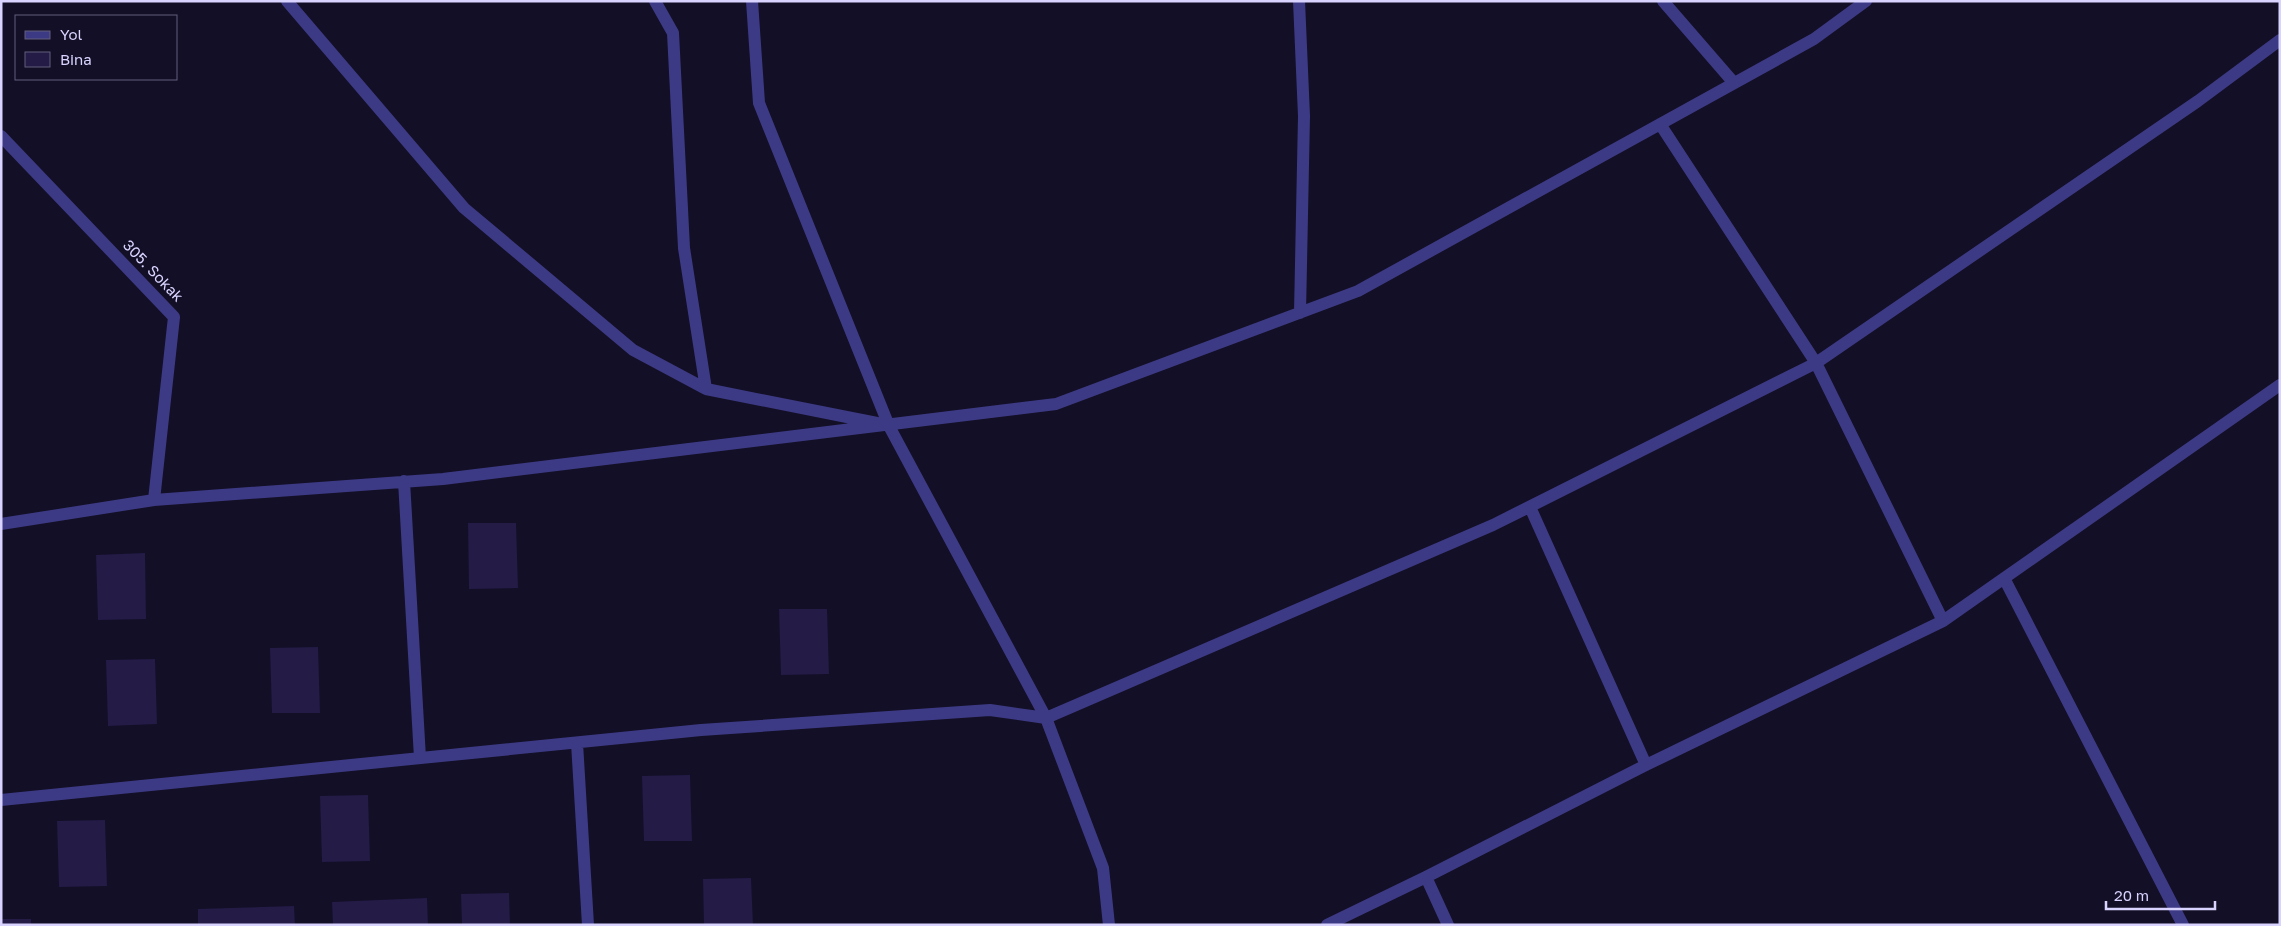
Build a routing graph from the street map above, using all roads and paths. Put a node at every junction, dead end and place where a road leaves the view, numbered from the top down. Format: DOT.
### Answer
graph roads {
  1 [pos="287,1"];
  2 [pos="655,1"];
  3 [pos="752,1"];
  4 [pos="1299,1"];
  5 [pos="1663,1"];
  6 [pos="1866,1"];
  7 [pos="2280,40"];
  8 [pos="1734,83"];
  9 [pos="1660,124"];
  10 [pos="1,136"];
  11 [pos="1300,313"];
  12 [pos="1816,363"];
  13 [pos="2280,386"];
  14 [pos="706,389"];
  15 [pos="890,426"];
  16 [pos="404,482"];
  17 [pos="154,500"];
  18 [pos="1530,506"];
  19 [pos="1,524"];
  20 [pos="2004,578"];
  21 [pos="1943,621"];
  22 [pos="1046,718"];
  23 [pos="577,742"];
  24 [pos="420,758"];
  25 [pos="1646,765"];
  26 [pos="1,800"];
  27 [pos="1426,877"];
  28 [pos="2180,924"];
  29 [pos="588,925"];
  30 [pos="1109,925"];
  31 [pos="1327,925"];
  32 [pos="1448,925"];
  1 -- 14 [label="street"];
  2 -- 14 [label="street"];
  3 -- 15 [label="street"];
  4 -- 11 [label="street"];
  5 -- 8 [label="street"];
  6 -- 8 [label="street"];
  7 -- 12 [label="street"];
  8 -- 9 [label="street"];
  9 -- 11 [label="street"];
  9 -- 12 [label="street"];
  10 -- 17 [label="street, 305. Sokak"];
  11 -- 15 [label="street"];
  12 -- 18 [label="street"];
  12 -- 21 [label="street"];
  13 -- 20 [label="street"];
  14 -- 15 [label="street"];
  15 -- 16 [label="street"];
  15 -- 22 [label="street"];
  16 -- 17 [label="street"];
  16 -- 24 [label="street"];
  17 -- 19 [label="street"];
  18 -- 22 [label="street"];
  18 -- 25 [label="street"];
  20 -- 21 [label="street"];
  20 -- 28 [label="street"];
  21 -- 25 [label="street"];
  22 -- 23 [label="street"];
  22 -- 30 [label="street"];
  23 -- 24 [label="street"];
  23 -- 29 [label="street"];
  24 -- 26 [label="street"];
  25 -- 27 [label="street"];
  27 -- 31 [label="street"];
  27 -- 32 [label="street"];
}
